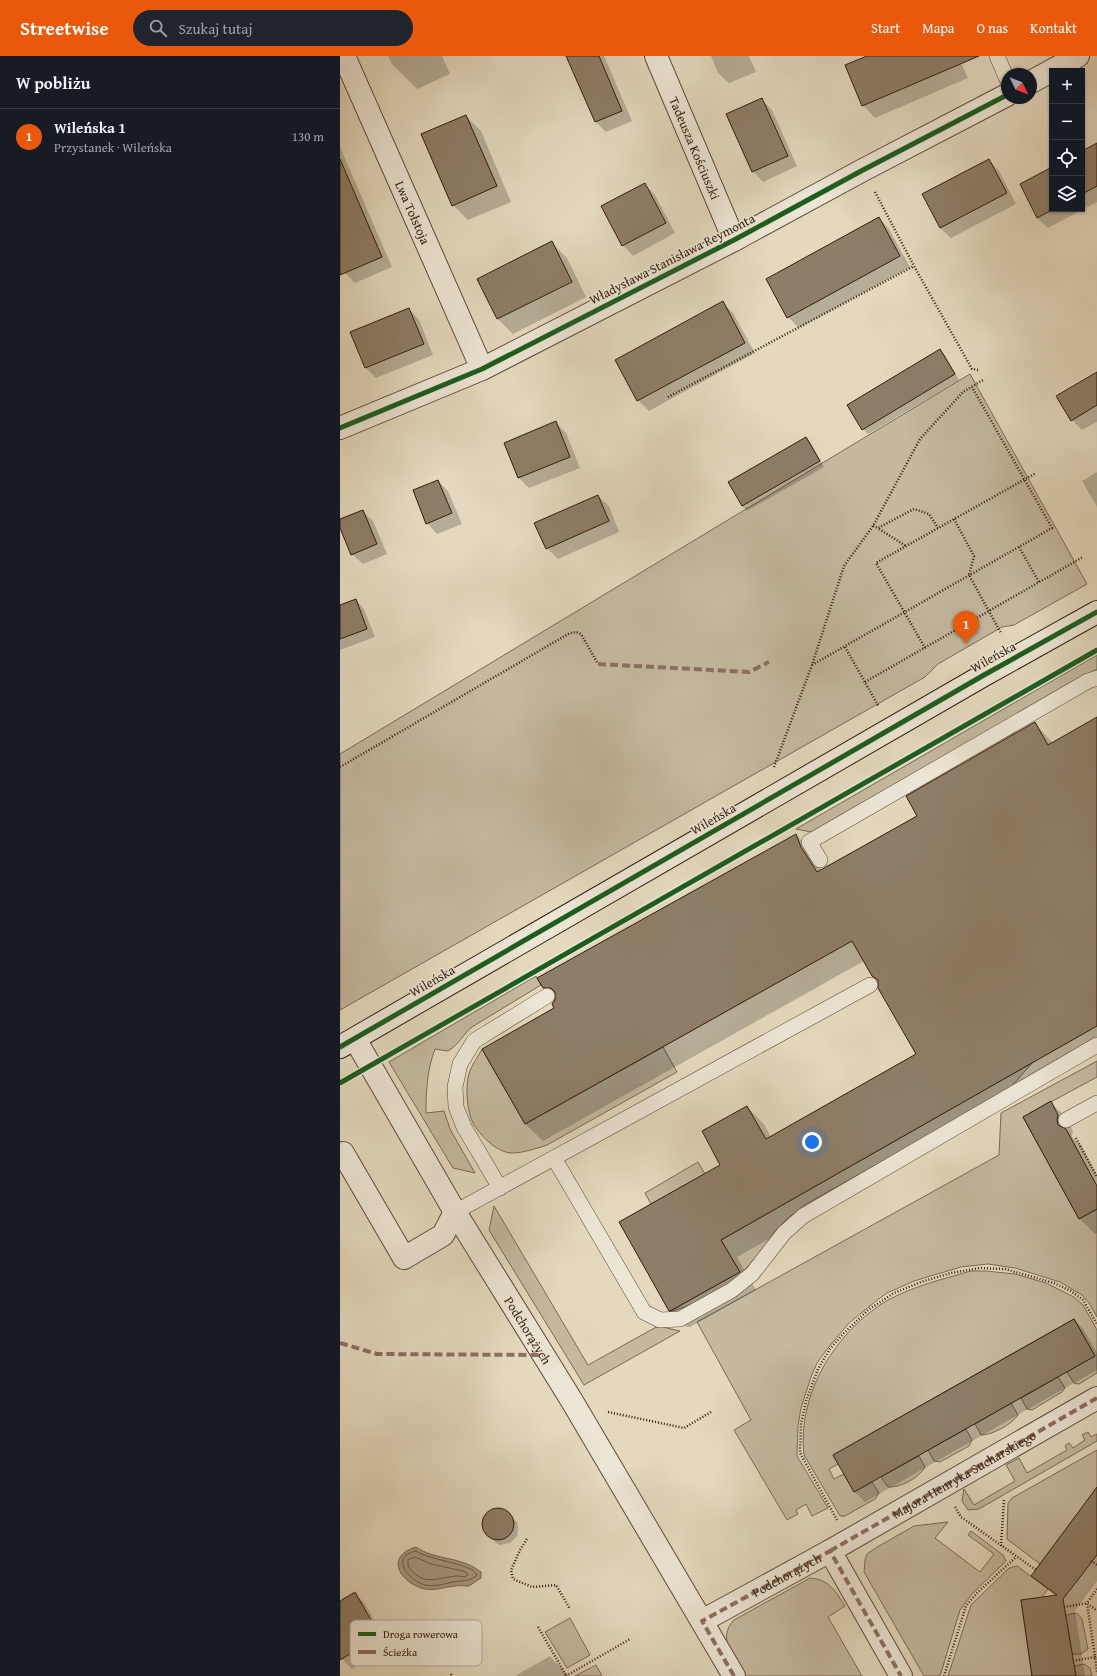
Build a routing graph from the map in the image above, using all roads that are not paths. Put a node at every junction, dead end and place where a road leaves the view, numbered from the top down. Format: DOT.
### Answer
graph roads {
  1 [pos="344,56"];
  2 [pos="656,56"];
  3 [pos="997,56"];
  4 [pos="1078,56"];
  5 [pos="1002,68"];
  6 [pos="1037,79"];
  7 [pos="1001,98"];
  8 [pos="734,240"];
  9 [pos="482,369"];
  10 [pos="340,428"];
  11 [pos="1097,612"];
  12 [pos="1097,678"];
  13 [pos="820,860"];
  14 [pos="870,985"];
  15 [pos="547,996"];
  16 [pos="347,1043"];
  17 [pos="1097,1045"];
  18 [pos="1097,1103"];
  19 [pos="1066,1120"];
  20 [pos="342,1153"];
  21 [pos="554,1158"];
  22 [pos="500,1188"];
  23 [pos="455,1212"];
  24 [pos="1097,1398"];
  25 [pos="830,1551"];
  26 [pos="702,1621"];
  27 [pos="734,1676"];
  28 [pos="901,1676"];
  1 -- 9 [label="street, Lwa Tołstoja"];
  2 -- 8 [label="street, Tadeusza Kościuszki"];
  3 -- 5 [label="lane"];
  4 -- 6 [label="street"];
  7 -- 8 [label="street, Władysława Stanisława Reymonta"];
  8 -- 9 [label="street, Władysława Stanisława Reymonta"];
  9 -- 10 [label="street, Władysława Stanisława Reymonta"];
  11 -- 16 [label="street, Wileńska"];
  12 -- 13 [label="lane"];
  14 -- 21 [label="lane"];
  15 -- 22 [label="lane"];
  16 -- 23 [label="street, Podchorążych"];
  17 -- 21 [label="lane"];
  18 -- 19 [label="lane"];
  20 -- 23 [label="street"];
  21 -- 22 [label="lane"];
  22 -- 23 [label="lane"];
  23 -- 26 [label="street, Podchorążych"];
  24 -- 25 [label="street, Majora Henryka Sucharskiego"];
  25 -- 26 [label="street, Podchorążych"];
  25 -- 28 [label="street, Podchorążych"];
  26 -- 27 [label="street, Podchorążych"];
}
